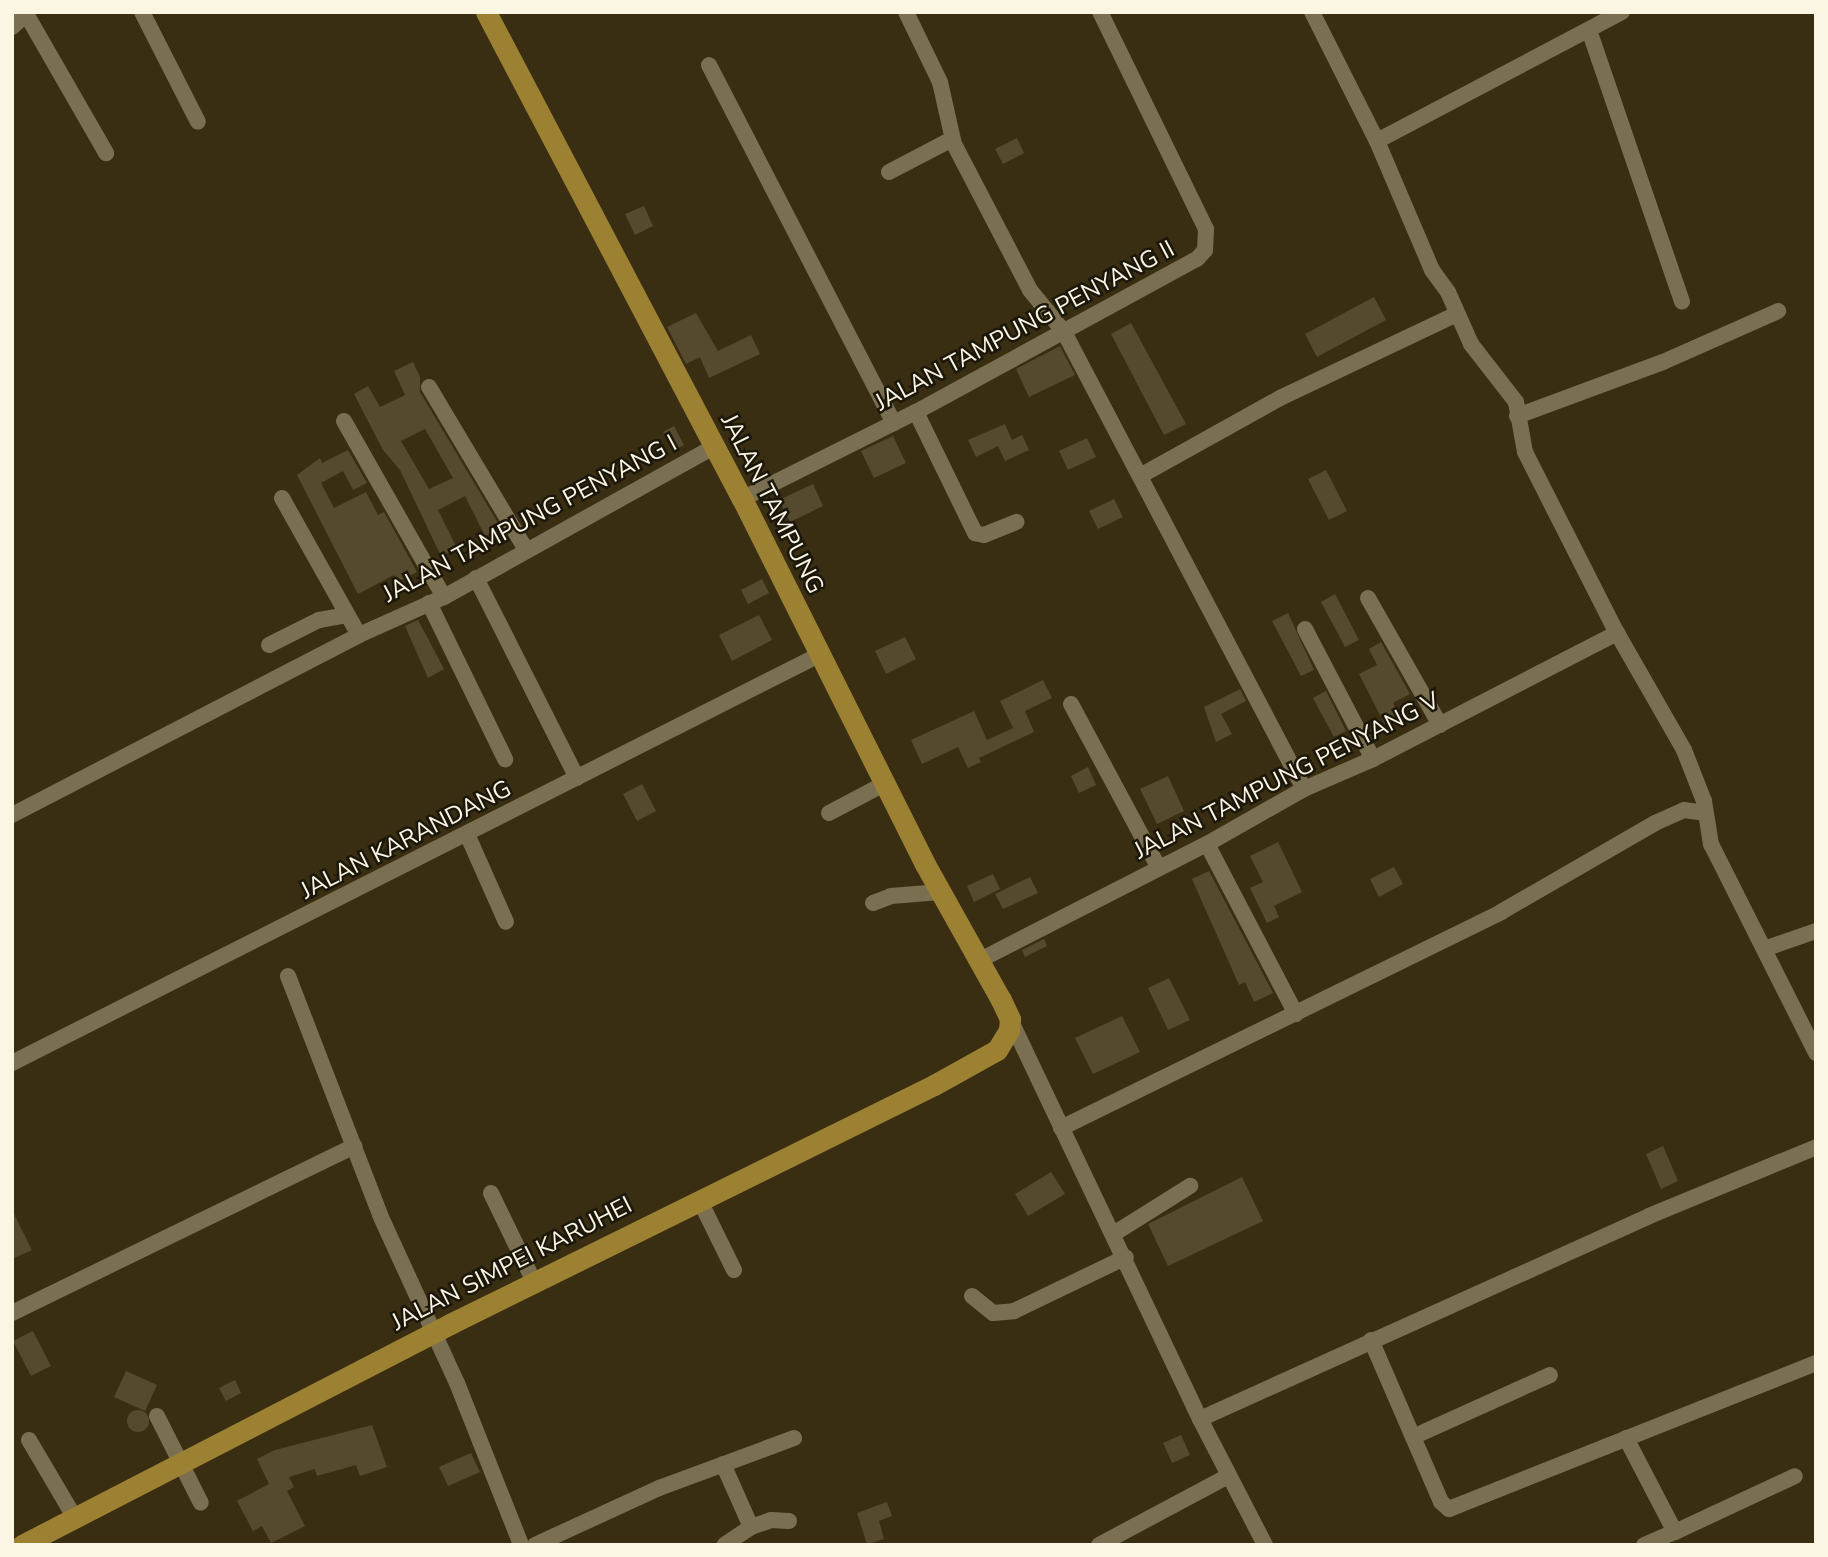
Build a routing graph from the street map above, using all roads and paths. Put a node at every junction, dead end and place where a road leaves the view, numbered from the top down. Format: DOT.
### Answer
graph roads {
  1 [pos="24,12"];
  2 [pos="142,12"];
  3 [pos="486,12"];
  4 [pos="905,12"];
  5 [pos="1100,12"];
  6 [pos="1312,12"];
  7 [pos="1622,12"];
  8 [pos="12,27"];
  9 [pos="1589,30"];
  10 [pos="709,65"];
  11 [pos="198,122"];
  12 [pos="952,139"];
  13 [pos="1377,141"];
  14 [pos="106,153"];
  15 [pos="889,172"];
  16 [pos="1682,302"];
  17 [pos="1777,311"];
  18 [pos="1455,315"];
  19 [pos="1064,332"];
  20 [pos="429,387"];
  21 [pos="916,412"];
  22 [pos="1517,416"];
  23 [pos="344,422"];
  24 [pos="894,423"];
  25 [pos="713,447"];
  26 [pos="1140,476"];
  27 [pos="282,498"];
  28 [pos="742,499"];
  29 [pos="1017,522"];
  30 [pos="526,550"];
  31 [pos="477,578"];
  32 [pos="1368,598"];
  33 [pos="437,600"];
  34 [pos="347,615"];
  35 [pos="1305,629"];
  36 [pos="1617,633"];
  37 [pos="359,635"];
  38 [pos="269,645"];
  39 [pos="819,655"];
  40 [pos="1070,704"];
  41 [pos="1440,725"];
  42 [pos="505,759"];
  43 [pos="1373,759"];
  44 [pos="577,778"];
  45 [pos="884,783"];
  46 [pos="1304,789"];
  47 [pos="829,813"];
  48 [pos="1705,813"];
  49 [pos="12,814"];
  50 [pos="467,834"];
  51 [pos="1207,844"];
  52 [pos="1158,866"];
  53 [pos="940,892"];
  54 [pos="873,904"];
  55 [pos="506,922"];
  56 [pos="1816,931"];
  57 [pos="1764,949"];
  58 [pos="978,961"];
  59 [pos="288,976"];
  60 [pos="1296,1014"];
  61 [pos="1010,1019"];
  62 [pos="1816,1053"];
  63 [pos="12,1063"];
  64 [pos="1061,1128"];
  65 [pos="354,1146"];
  66 [pos="1816,1147"];
  67 [pos="1190,1186"];
  68 [pos="491,1193"];
  69 [pos="700,1201"];
  70 [pos="1115,1233"];
  71 [pos="1126,1256"];
  72 [pos="734,1270"];
  73 [pos="534,1282"];
  74 [pos="972,1296"];
  75 [pos="12,1313"];
  76 [pos="433,1334"];
  77 [pos="1371,1340"];
  78 [pos="1816,1363"];
  79 [pos="1550,1375"];
  80 [pos="157,1416"];
  81 [pos="1200,1419"];
  82 [pos="1415,1436"];
  83 [pos="794,1438"];
  84 [pos="1626,1438"];
  85 [pos="29,1440"];
  86 [pos="183,1462"];
  87 [pos="723,1464"];
  88 [pos="1228,1476"];
  89 [pos="1795,1476"];
  90 [pos="201,1503"];
  91 [pos="75,1518"];
  92 [pos="789,1521"];
  93 [pos="751,1527"];
  94 [pos="1675,1532"];
  95 [pos="22,1545"];
  96 [pos="521,1545"];
  97 [pos="535,1545"];
  98 [pos="724,1545"];
  99 [pos="1099,1545"];
  100 [pos="1265,1545"];
  101 [pos="1644,1545"];
  1 -- 8 [label="street"];
  1 -- 14 [label="street"];
  2 -- 11 [label="street"];
  3 -- 25 [label="main road, JALAN TAMPUNG"];
  4 -- 12 [label="street"];
  5 -- 19 [label="street, JALAN TAMPUNG PENYANG II"];
  6 -- 13 [label="street"];
  7 -- 9 [label="street"];
  9 -- 13 [label="street"];
  9 -- 16 [label="street"];
  10 -- 24 [label="street"];
  12 -- 15 [label="street"];
  12 -- 19 [label="street"];
  13 -- 18 [label="street"];
  17 -- 22 [label="street"];
  18 -- 22 [label="street"];
  18 -- 26 [label="street"];
  19 -- 21 [label="street, JALAN TAMPUNG PENYANG II"];
  19 -- 26 [label="street"];
  20 -- 30 [label="street"];
  21 -- 24 [label="street, JALAN TAMPUNG PENYANG II"];
  21 -- 29 [label="street"];
  22 -- 36 [label="street"];
  23 -- 33 [label="street"];
  24 -- 28 [label="street, JALAN TAMPUNG PENYANG II"];
  25 -- 28 [label="main road, JALAN TAMPUNG"];
  25 -- 30 [label="street, JALAN TAMPUNG PENYANG I"];
  26 -- 46 [label="street"];
  27 -- 34 [label="street"];
  28 -- 39 [label="main road, JALAN TAMPUNG"];
  30 -- 31 [label="street, JALAN TAMPUNG PENYANG I"];
  31 -- 33 [label="street, JALAN TAMPUNG PENYANG I"];
  31 -- 44 [label="street"];
  32 -- 41 [label="street"];
  33 -- 37 [label="street, JALAN TAMPUNG PENYANG I"];
  33 -- 42 [label="street"];
  34 -- 37 [label="street"];
  34 -- 38 [label="street"];
  35 -- 43 [label="street"];
  36 -- 41 [label="street, JALAN TAMPUNG PENYANG V"];
  36 -- 48 [label="street"];
  37 -- 49 [label="street"];
  39 -- 44 [label="street, JALAN KARANDANG"];
  39 -- 45 [label="main road, JALAN TAMPUNG"];
  40 -- 52 [label="street"];
  41 -- 43 [label="street, JALAN TAMPUNG PENYANG V"];
  43 -- 46 [label="street, JALAN TAMPUNG PENYANG V"];
  44 -- 50 [label="street, JALAN KARANDANG"];
  45 -- 47 [label="street"];
  45 -- 53 [label="main road, JALAN TAMPUNG"];
  46 -- 51 [label="street, JALAN TAMPUNG PENYANG V"];
  48 -- 57 [label="street"];
  48 -- 60 [label="street"];
  50 -- 55 [label="street"];
  50 -- 63 [label="street, JALAN KARANDANG"];
  51 -- 52 [label="street, JALAN TAMPUNG PENYANG V"];
  51 -- 60 [label="street"];
  52 -- 58 [label="street, JALAN TAMPUNG PENYANG V"];
  53 -- 54 [label="street"];
  53 -- 58 [label="main road, JALAN TAMPUNG"];
  56 -- 57 [label="street"];
  57 -- 62 [label="street"];
  58 -- 61 [label="main road, JALAN TAMPUNG"];
  59 -- 65 [label="street"];
  60 -- 64 [label="street"];
  61 -- 64 [label="street"];
  61 -- 69 [label="main road, JALAN SIMPEI KARUHEI"];
  64 -- 70 [label="street"];
  65 -- 75 [label="street"];
  65 -- 76 [label="street"];
  66 -- 77 [label="street"];
  67 -- 70 [label="street"];
  68 -- 73 [label="street"];
  69 -- 72 [label="street"];
  69 -- 73 [label="main road, JALAN SIMPEI KARUHEI"];
  70 -- 71 [label="street"];
  71 -- 74 [label="street"];
  71 -- 81 [label="street"];
  73 -- 76 [label="main road, JALAN SIMPEI KARUHEI"];
  76 -- 86 [label="main road, JALAN SIMPEI KARUHEI"];
  76 -- 96 [label="street"];
  77 -- 81 [label="street"];
  77 -- 82 [label="street"];
  78 -- 84 [label="street"];
  79 -- 82 [label="street"];
  80 -- 86 [label="street"];
  81 -- 88 [label="street"];
  82 -- 84 [label="street"];
  83 -- 87 [label="street"];
  84 -- 94 [label="street"];
  85 -- 91 [label="street"];
  86 -- 90 [label="street"];
  86 -- 91 [label="main road, JALAN SIMPEI KARUHEI"];
  87 -- 93 [label="street"];
  87 -- 97 [label="street"];
  88 -- 99 [label="street"];
  88 -- 100 [label="street"];
  89 -- 94 [label="street"];
  91 -- 95 [label="main road, JALAN SIMPEI KARUHEI"];
  92 -- 93 [label="street"];
  93 -- 98 [label="street"];
  94 -- 101 [label="street"];
}
